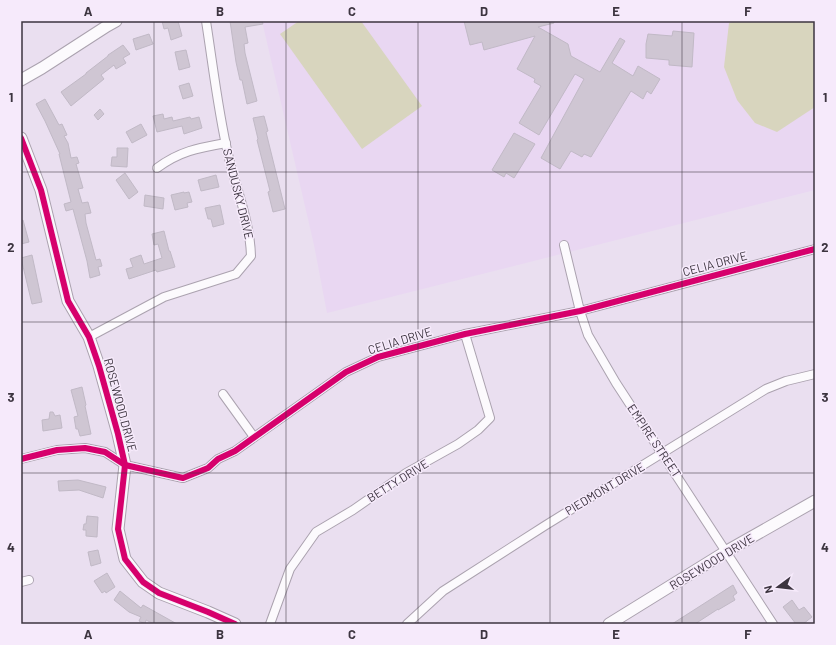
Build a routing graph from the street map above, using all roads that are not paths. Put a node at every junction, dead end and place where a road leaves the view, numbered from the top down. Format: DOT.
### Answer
graph roads {
  1 [pos="116,21"];
  2 [pos="206,21"];
  3 [pos="21,80"];
  4 [pos="21,138"];
  5 [pos="226,143"];
  6 [pos="156,168"];
  7 [pos="564,245"];
  8 [pos="815,249"];
  9 [pos="580,310"];
  10 [pos="465,334"];
  11 [pos="88,337"];
  12 [pos="815,374"];
  13 [pos="223,394"];
  14 [pos="254,437"];
  15 [pos="663,454"];
  16 [pos="21,459"];
  17 [pos="125,464"];
  18 [pos="815,501"];
  19 [pos="727,551"];
  20 [pos="235,624"];
  21 [pos="270,624"];
  22 [pos="407,624"];
  23 [pos="609,624"];
  24 [pos="773,624"];
  1 -- 3 [label="street"];
  2 -- 5 [label="street, SANDUSKY DRIVE"];
  4 -- 11 [label="street, ROSEWOOD DRIVE"];
  5 -- 6 [label="street"];
  5 -- 11 [label="street, SANDUSKY DRIVE"];
  7 -- 9 [label="street, EMPIRE STREET"];
  8 -- 9 [label="street, CELIA DRIVE"];
  9 -- 10 [label="street, CELIA DRIVE"];
  9 -- 15 [label="street, EMPIRE STREET"];
  10 -- 14 [label="street, CELIA DRIVE"];
  10 -- 21 [label="street, BETTY DRIVE"];
  11 -- 17 [label="street, ROSEWOOD DRIVE"];
  12 -- 15 [label="street, PIEDMONT DRIVE"];
  13 -- 14 [label="street"];
  14 -- 17 [label="street, CELIA DRIVE"];
  15 -- 19 [label="street, EMPIRE STREET"];
  15 -- 22 [label="street, PIEDMONT DRIVE"];
  16 -- 17 [label="street, CELIA DRIVE"];
  17 -- 20 [label="street, ROSEWOOD DRIVE"];
  18 -- 19 [label="street, ROSEWOOD DRIVE"];
  19 -- 23 [label="street, ROSEWOOD DRIVE"];
  19 -- 24 [label="street, EMPIRE STREET"];
}
